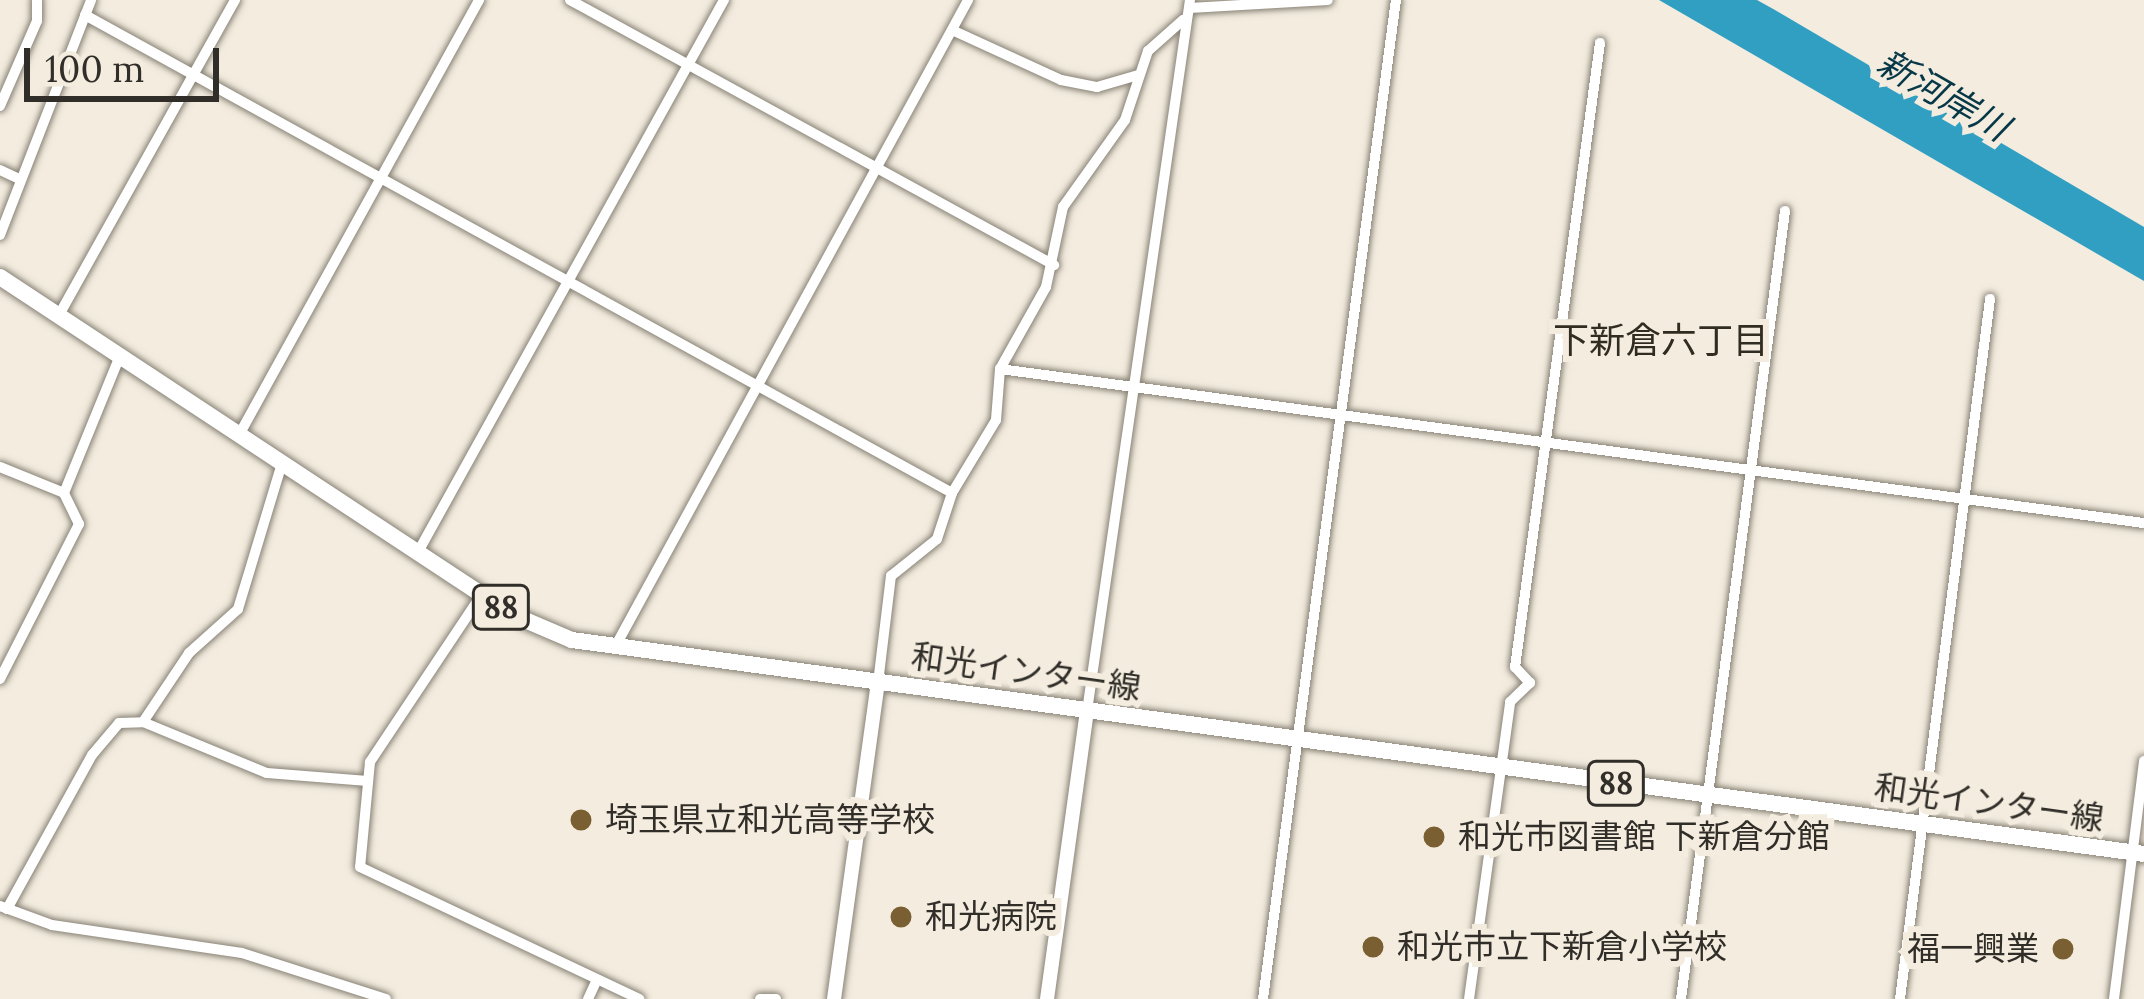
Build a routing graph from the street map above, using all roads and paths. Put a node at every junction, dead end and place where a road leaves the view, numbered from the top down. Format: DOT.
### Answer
graph roads {
  1 [pos="37,0"];
  2 [pos="91,0"];
  3 [pos="235,0"];
  4 [pos="479,0"];
  5 [pos="570,0"];
  6 [pos="724,0"];
  7 [pos="968,0"];
  8 [pos="1328,0"];
  9 [pos="1396,0"];
  10 [pos="1188,9"];
  11 [pos="85,15"];
  12 [pos="952,30"];
  13 [pos="1600,43"];
  14 [pos="688,65"];
  15 [pos="194,74"];
  16 [pos="1138,75"];
  17 [pos="0,106"];
  18 [pos="875,169"];
  19 [pos="0,170"];
  20 [pos="382,177"];
  21 [pos="20,180"];
  22 [pos="1786,211"];
  23 [pos="0,235"];
  24 [pos="1054,265"];
  25 [pos="0,277"];
  26 [pos="568,282"];
  27 [pos="1990,299"];
  28 [pos="59,315"];
  29 [pos="120,356"];
  30 [pos="1000,369"];
  31 [pos="755,385"];
  32 [pos="1132,388"];
  33 [pos="1338,416"];
  34 [pos="239,434"];
  35 [pos="1546,442"];
  36 [pos="282,463"];
  37 [pos="0,467"];
  38 [pos="1754,471"];
  39 [pos="64,493"];
  40 [pos="952,493"];
  41 [pos="1966,499"];
  42 [pos="2144,523"];
  43 [pos="418,552"];
  44 [pos="482,594"];
  45 [pos="615,647"];
  46 [pos="0,679"];
  47 [pos="878,683"];
  48 [pos="1087,711"];
  49 [pos="143,722"];
  50 [pos="1296,739"];
  51 [pos="2144,761"];
  52 [pos="1502,766"];
  53 [pos="368,781"];
  54 [pos="1708,796"];
  55 [pos="1924,824"];
  56 [pos="2138,853"];
  57 [pos="4,907"];
  58 [pos="597,980"];
  59 [pos="386,999"];
  60 [pos="587,999"];
  61 [pos="639,999"];
  62 [pos="760,999"];
  63 [pos="776,999"];
  64 [pos="834,999"];
  65 [pos="1047,999"];
  66 [pos="1263,999"];
  67 [pos="1469,999"];
  68 [pos="1682,999"];
  69 [pos="1900,999"];
  70 [pos="2114,999"];
  1 -- 17 [label="street"];
  2 -- 11 [label="street"];
  3 -- 15 [label="street"];
  4 -- 20 [label="street"];
  5 -- 14 [label="street"];
  6 -- 14 [label="street"];
  7 -- 12 [label="street"];
  8 -- 10 [label="street"];
  9 -- 33 [label="street"];
  10 -- 16 [label="street"];
  10 -- 32 [label="street"];
  11 -- 15 [label="street"];
  11 -- 21 [label="street"];
  12 -- 16 [label="street"];
  12 -- 18 [label="street"];
  13 -- 35 [label="street"];
  14 -- 18 [label="street"];
  14 -- 26 [label="street"];
  15 -- 20 [label="street"];
  15 -- 28 [label="street"];
  16 -- 24 [label="street"];
  18 -- 24 [label="street"];
  18 -- 31 [label="street"];
  19 -- 21 [label="street"];
  20 -- 26 [label="street"];
  20 -- 34 [label="street"];
  21 -- 23 [label="street"];
  22 -- 38 [label="street"];
  24 -- 30 [label="street"];
  25 -- 28 [label="main road, 和光インター線 / 88"];
  26 -- 31 [label="street"];
  26 -- 43 [label="street"];
  27 -- 41 [label="street"];
  28 -- 29 [label="main road, 和光インター線 / 88"];
  29 -- 34 [label="main road, 和光インター線 / 88"];
  29 -- 39 [label="street"];
  30 -- 32 [label="street"];
  30 -- 40 [label="street"];
  31 -- 40 [label="street"];
  31 -- 45 [label="street"];
  32 -- 33 [label="street"];
  32 -- 48 [label="street"];
  33 -- 35 [label="street"];
  33 -- 50 [label="street"];
  34 -- 36 [label="main road, 和光インター線 / 88"];
  35 -- 38 [label="street"];
  35 -- 52 [label="street"];
  36 -- 43 [label="main road, 和光インター線 / 88"];
  36 -- 49 [label="street"];
  37 -- 39 [label="street"];
  38 -- 41 [label="street"];
  38 -- 54 [label="street"];
  39 -- 46 [label="street"];
  40 -- 47 [label="street"];
  41 -- 42 [label="street"];
  41 -- 55 [label="street"];
  43 -- 44 [label="main road, 和光インター線 / 88"];
  44 -- 45 [label="main road, 和光インター線 / 88"];
  44 -- 53 [label="street"];
  45 -- 47 [label="main road, 和光インター線 / 88"];
  47 -- 48 [label="main road, 和光インター線 / 88"];
  47 -- 64 [label="street"];
  48 -- 50 [label="main road, 和光インター線 / 88"];
  48 -- 65 [label="street"];
  49 -- 53 [label="street"];
  49 -- 57 [label="street"];
  50 -- 52 [label="main road, 和光インター線 / 88"];
  50 -- 66 [label="street"];
  51 -- 56 [label="street"];
  52 -- 54 [label="main road, 和光インター線 / 88"];
  52 -- 67 [label="street"];
  53 -- 58 [label="street"];
  54 -- 55 [label="main road, 和光インター線 / 88"];
  54 -- 68 [label="street"];
  55 -- 56 [label="main road, 和光インター線 / 88"];
  55 -- 69 [label="street"];
  56 -- 70 [label="street"];
  57 -- 59 [label="street"];
  58 -- 60 [label="street"];
  58 -- 61 [label="street"];
  62 -- 63 [label="street"];
}
